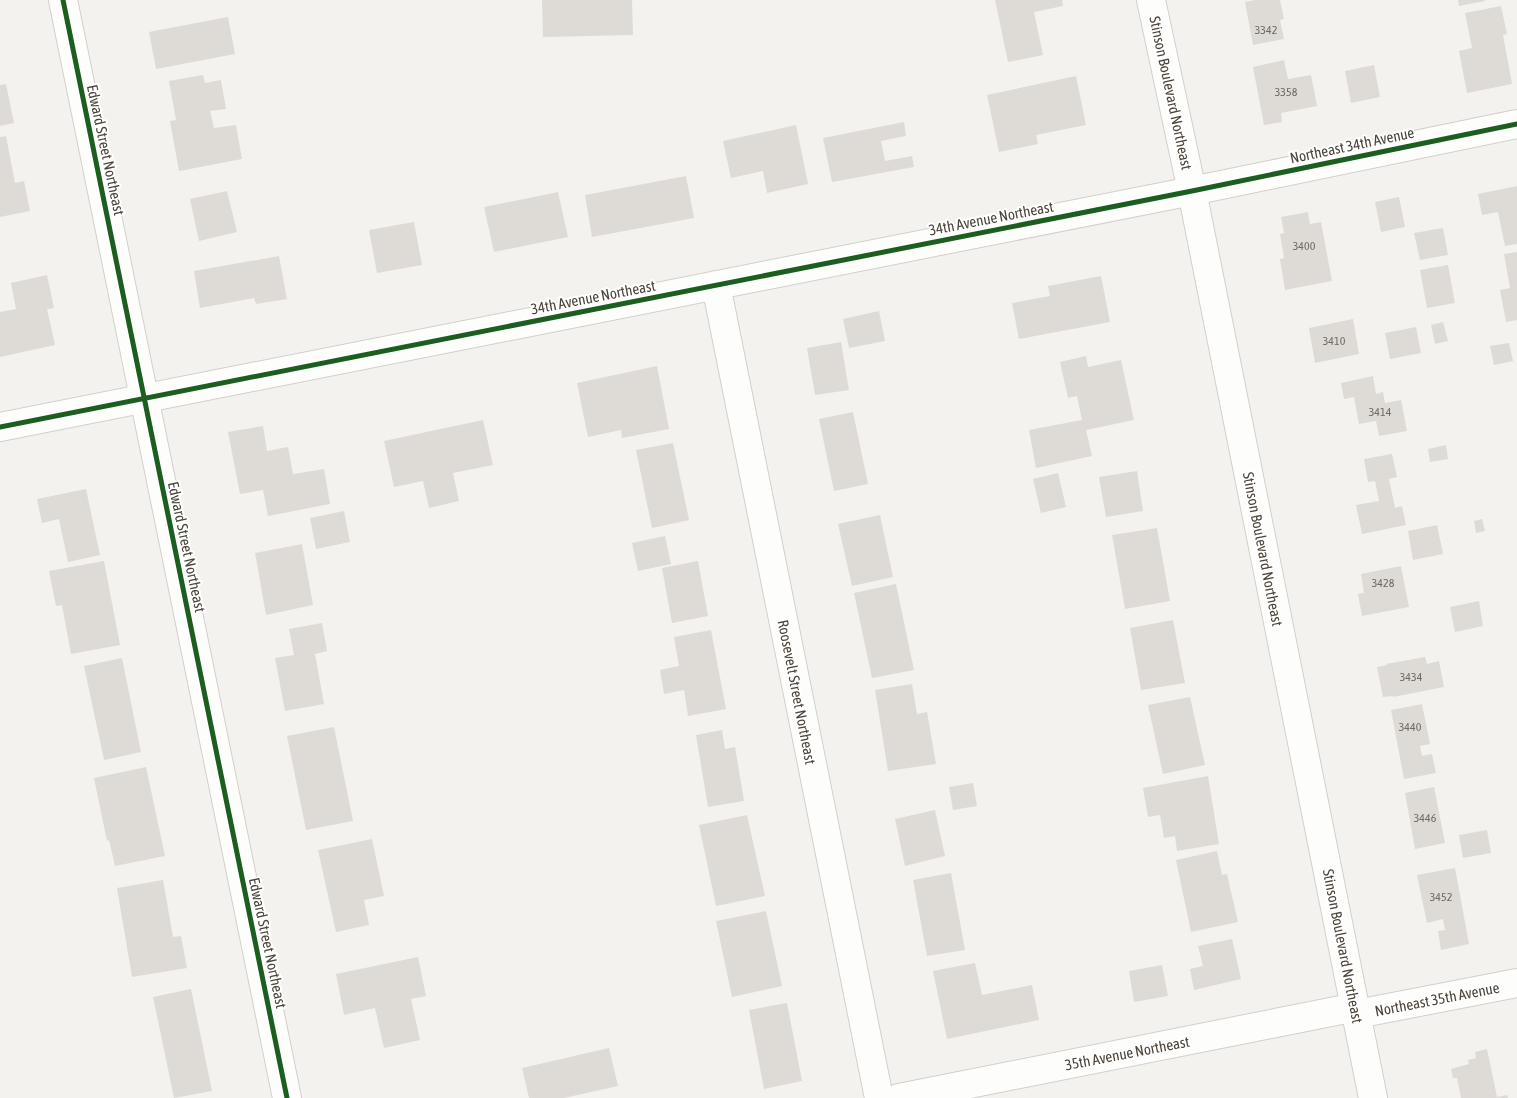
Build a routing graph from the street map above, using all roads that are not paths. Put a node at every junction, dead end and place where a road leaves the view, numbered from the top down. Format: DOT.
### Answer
graph roads {
  1 [pos="63,0"];
  2 [pos="1151,0"];
  3 [pos="1517,124"];
  4 [pos="1192,191"];
  5 [pos="716,285"];
  6 [pos="144,398"];
  7 [pos="0,427"];
  8 [pos="1517,983"];
  9 [pos="1356,1011"];
  10 [pos="287,1098"];
  11 [pos="879,1098"];
  12 [pos="899,1098"];
  13 [pos="1373,1098"];
  1 -- 6 [label="street, Edward Street Northeast"];
  2 -- 4 [label="street, Stinson Boulevard Northeast"];
  3 -- 4 [label="street, Northeast 34th Avenue"];
  4 -- 5 [label="street, 34th Avenue Northeast"];
  4 -- 9 [label="street, Stinson Boulevard Northeast"];
  5 -- 6 [label="street, 34th Avenue Northeast"];
  5 -- 11 [label="street, Roosevelt Street Northeast"];
  6 -- 7 [label="street, 34th Avenue Northeast"];
  6 -- 10 [label="street, Edward Street Northeast"];
  8 -- 9 [label="street, Northeast 35th Avenue"];
  9 -- 12 [label="street, 35th Avenue Northeast"];
  9 -- 13 [label="street, Stinson Boulevard Northeast"];
}
